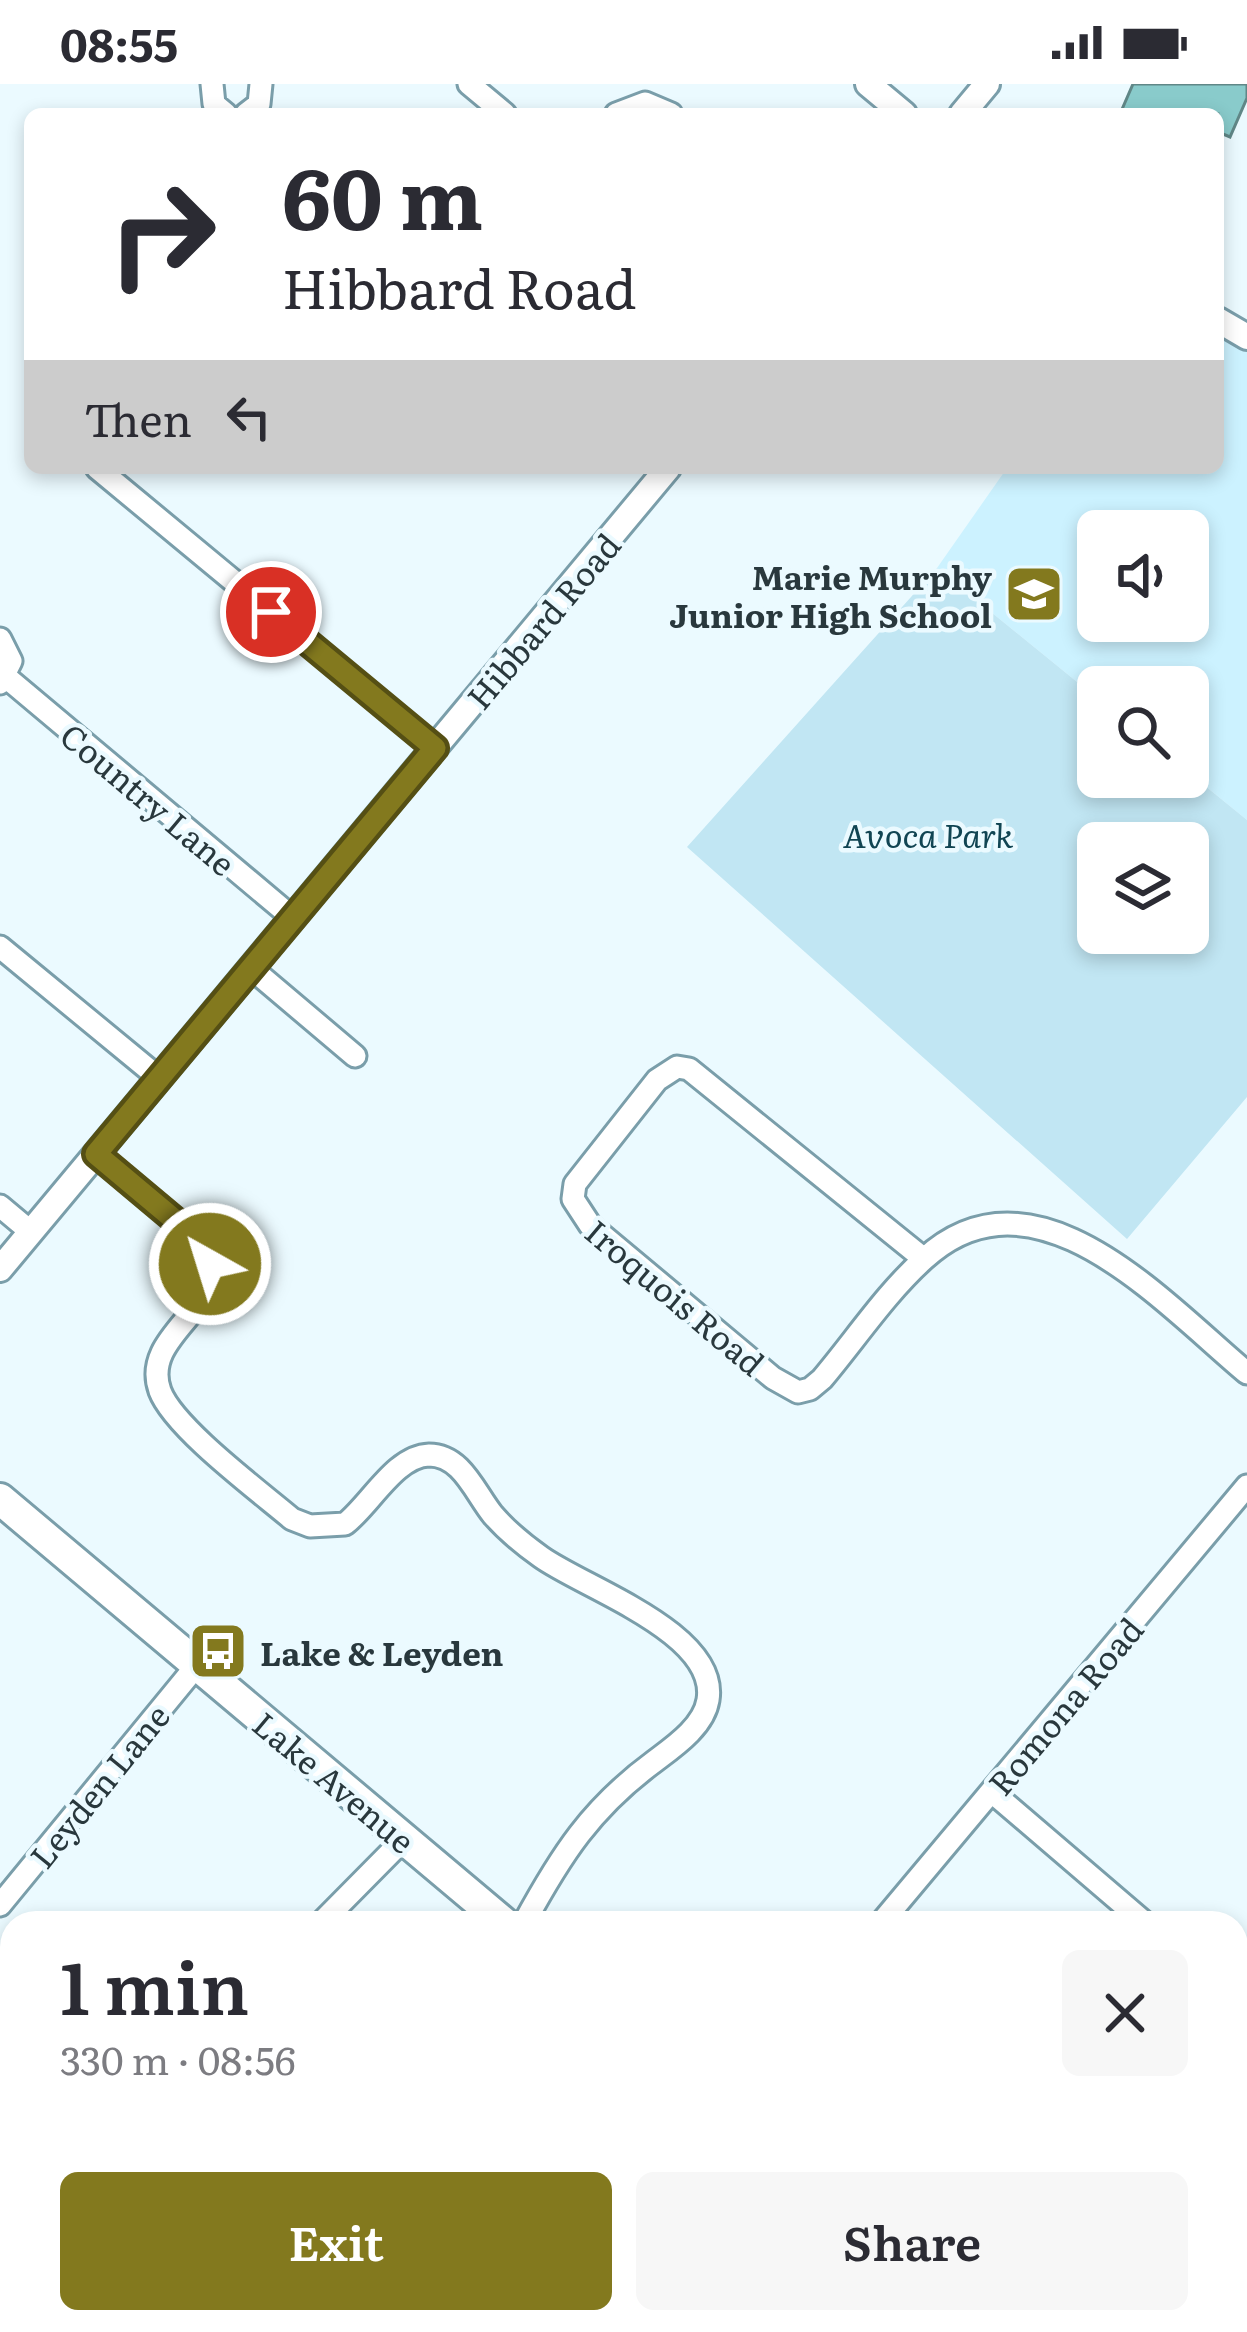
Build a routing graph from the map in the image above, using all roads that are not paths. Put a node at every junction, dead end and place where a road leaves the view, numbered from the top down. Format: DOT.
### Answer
graph roads {
  1 [pos="469,84"];
  2 [pos="868,84"];
  3 [pos="987,84"];
  4 [pos="498,108"];
  5 [pos="897,108"];
  6 [pos="967,108"];
  7 [pos="104,474"];
  8 [pos="663,474"];
  9 [pos="0,639"];
  10 [pos="3,680"];
  11 [pos="435,748"];
  12 [pos="293,918"];
  13 [pos="0,947"];
  14 [pos="251,968"];
  15 [pos="355,1056"];
  16 [pos="159,1078"];
  17 [pos="96,1154"];
  18 [pos="0,1206"];
  19 [pos="31,1232"];
  20 [pos="924,1259"];
  21 [pos="0,1269"];
  22 [pos="1247,1372"];
  23 [pos="1247,1486"];
  24 [pos="1,1501"];
  25 [pos="197,1665"];
  26 [pos="992,1792"];
  27 [pos="404,1839"];
  28 [pos="0,1905"];
  29 [pos="332,1911"];
  30 [pos="490,1911"];
  31 [pos="530,1911"];
  32 [pos="891,1911"];
  33 [pos="1131,1911"];
  1 -- 4 [label="street"];
  2 -- 5 [label="street"];
  3 -- 6 [label="street"];
  7 -- 11 [label="street"];
  8 -- 11 [label="street, Hibbard Road"];
  9 -- 10 [label="street, Country Lane"];
  10 -- 12 [label="street, Country Lane"];
  11 -- 12 [label="street, Hibbard Road"];
  12 -- 14 [label="street, Hibbard Road"];
  13 -- 16 [label="street"];
  14 -- 15 [label="street"];
  14 -- 16 [label="street, Hibbard Road"];
  16 -- 17 [label="street, Hibbard Road"];
  17 -- 19 [label="street, Hibbard Road"];
  17 -- 31 [label="street"];
  18 -- 19 [label="street"];
  19 -- 21 [label="street, Hibbard Road"];
  20 -- 20 [label="street, Iroquois Road"];
  20 -- 22 [label="street, Iroquois Road"];
  23 -- 26 [label="street, Romona Road"];
  24 -- 25 [label="main road, Lake Avenue"];
  25 -- 27 [label="main road, Lake Avenue"];
  25 -- 28 [label="street, Leyden Lane"];
  26 -- 32 [label="street, Romona Road"];
  26 -- 33 [label="street"];
  27 -- 29 [label="street"];
  27 -- 30 [label="main road, Lake Avenue"];
}
